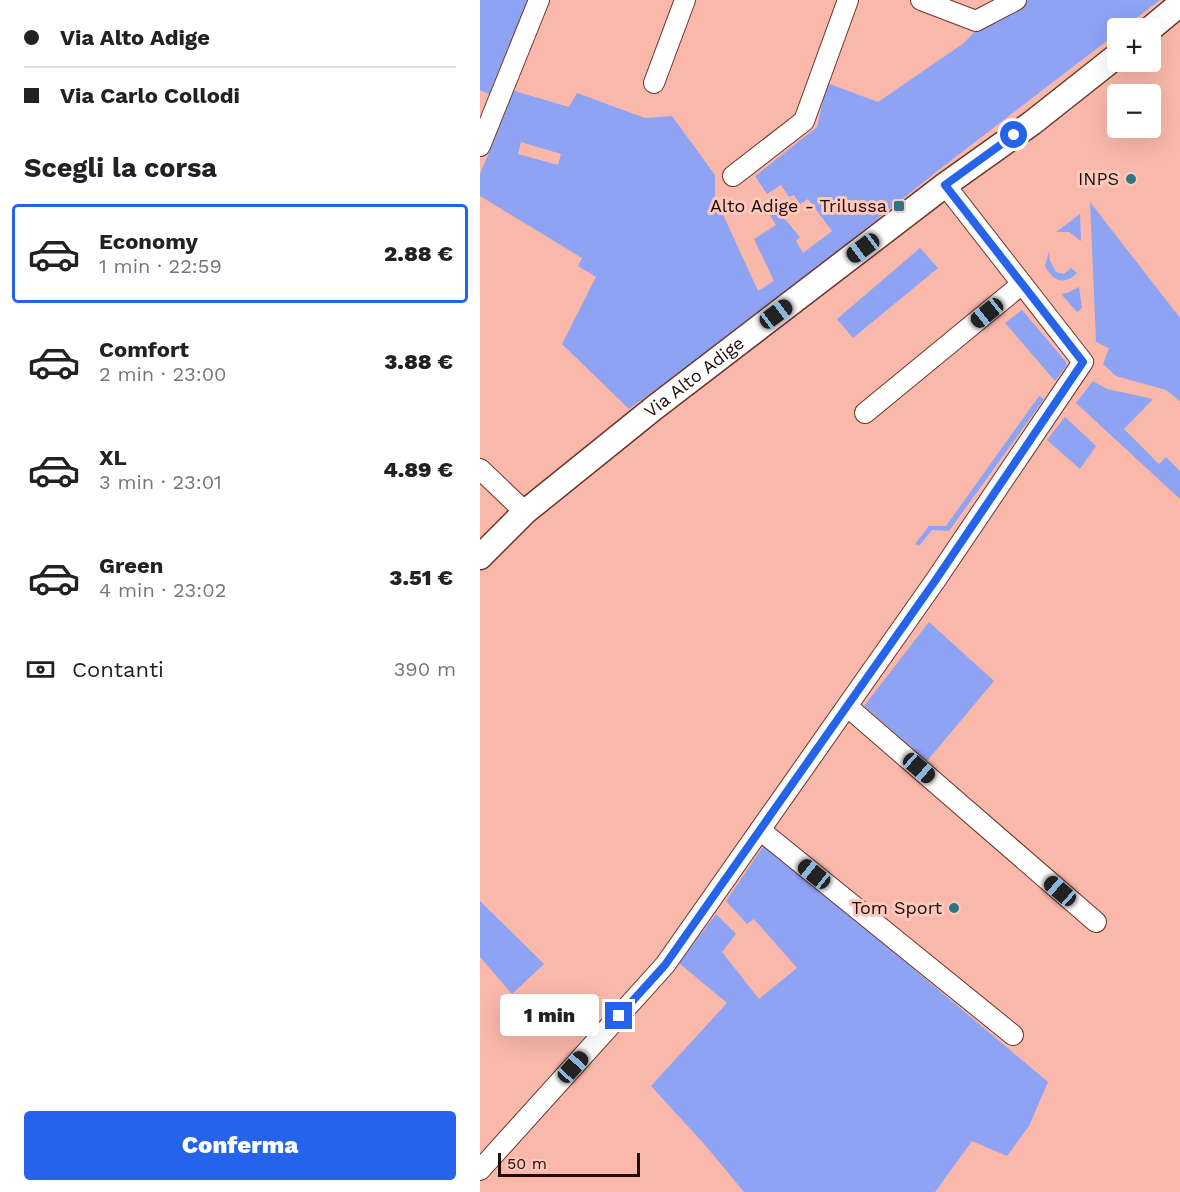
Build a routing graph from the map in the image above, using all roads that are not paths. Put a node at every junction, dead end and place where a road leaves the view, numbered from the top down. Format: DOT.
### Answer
graph roads {
  1 [pos="539,0"];
  2 [pos="686,0"];
  3 [pos="848,0"];
  4 [pos="921,0"];
  5 [pos="1016,0"];
  6 [pos="1180,4"];
  7 [pos="1161,20"];
  8 [pos="1107,64"];
  9 [pos="654,83"];
  10 [pos="487,107"];
  11 [pos="480,146"];
  12 [pos="733,176"];
  13 [pos="945,185"];
  14 [pos="1022,284"];
  15 [pos="865,413"];
  16 [pos="480,469"];
  17 [pos="525,512"];
  18 [pos="480,557"];
  19 [pos="848,707"];
  20 [pos="760,830"];
  21 [pos="1096,922"];
  22 [pos="1013,1035"];
  23 [pos="480,1170"];
  1 -- 10 [label="street"];
  2 -- 9 [label="street"];
  3 -- 12 [label="street"];
  4 -- 5 [label="street"];
  6 -- 7 [label="street"];
  8 -- 13 [label="street, Via Alto Adige"];
  10 -- 11 [label="street"];
  13 -- 14 [label="street"];
  13 -- 17 [label="street, Via Alto Adige"];
  14 -- 15 [label="street"];
  14 -- 19 [label="street"];
  16 -- 17 [label="street"];
  17 -- 18 [label="street, Via Alto Adige"];
  19 -- 20 [label="street"];
  19 -- 21 [label="street"];
  20 -- 22 [label="street"];
  20 -- 23 [label="street"];
}
